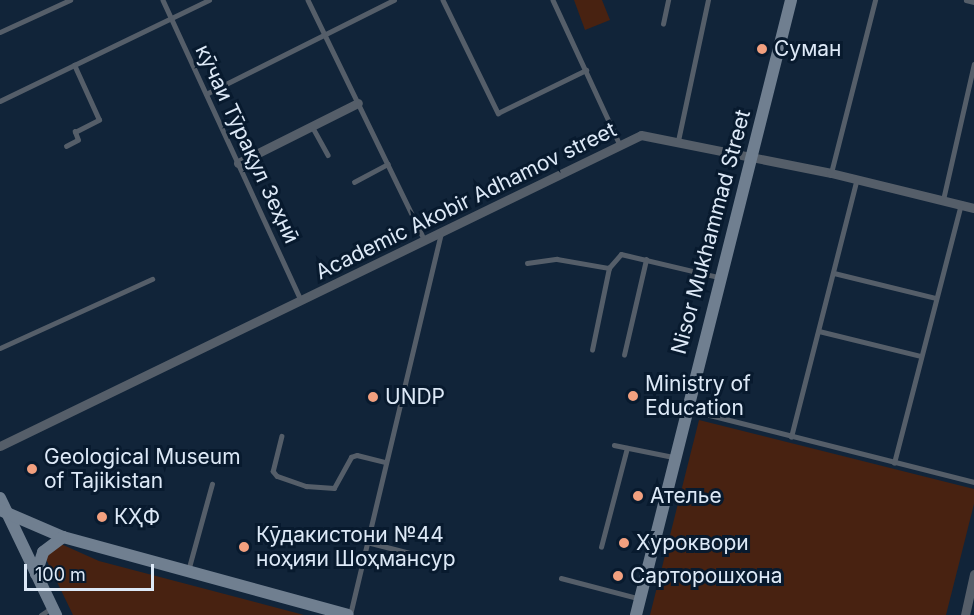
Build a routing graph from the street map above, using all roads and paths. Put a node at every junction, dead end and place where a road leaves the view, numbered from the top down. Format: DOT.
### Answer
graph roads {
  1 [pos="70,0"];
  2 [pos="163,0"];
  3 [pos="209,0"];
  4 [pos="308,0"];
  5 [pos="394,0"];
  6 [pos="443,0"];
  7 [pos="553,0"];
  8 [pos="668,0"];
  9 [pos="708,0"];
  10 [pos="791,0"];
  11 [pos="875,0"];
  12 [pos="966,0"];
  13 [pos="974,2"];
  14 [pos="171,19"];
  15 [pos="663,24"];
  16 [pos="0,25"];
  17 [pos="1,32"];
  18 [pos="325,35"];
  19 [pos="974,64"];
  20 [pos="74,65"];
  21 [pos="586,70"];
  22 [pos="206,94"];
  23 [pos="0,101"];
  24 [pos="358,103"];
  25 [pos="312,126"];
  26 [pos="678,141"];
  27 [pos="66,146"];
  28 [pos="621,147"];
  29 [pos="328,155"];
  30 [pos="752,157"];
  31 [pos="238,163"];
  32 [pos="388,164"];
  33 [pos="831,173"];
  34 [pos="857,179"];
  35 [pos="354,182"];
  36 [pos="943,200"];
  37 [pos="961,204"];
  38 [pos="974,208"];
  39 [pos="441,234"];
  40 [pos="425,241"];
  41 [pos="646,260"];
  42 [pos="527,263"];
  43 [pos="609,268"];
  44 [pos="834,273"];
  45 [pos="718,277"];
  46 [pos="152,279"];
  47 [pos="936,298"];
  48 [pos="301,301"];
  49 [pos="819,331"];
  50 [pos="0,348"];
  51 [pos="592,350"];
  52 [pos="624,355"];
  53 [pos="921,356"];
  54 [pos="685,409"];
  55 [pos="282,436"];
  56 [pos="791,437"];
  57 [pos="0,446"];
  58 [pos="614,446"];
  59 [pos="627,448"];
  60 [pos="673,457"];
  61 [pos="386,462"];
  62 [pos="894,463"];
  63 [pos="974,482"];
  64 [pos="212,484"];
  65 [pos="0,498"];
  66 [pos="4,511"];
  67 [pos="63,537"];
  68 [pos="367,543"];
  69 [pos="601,547"];
  70 [pos="418,555"];
  71 [pos="188,571"];
  72 [pos="36,574"];
  73 [pos="974,574"];
  74 [pos="561,578"];
  75 [pos="640,599"];
  76 [pos="54,611"];
  77 [pos="41,615"];
  78 [pos="349,615"];
  79 [pos="636,615"];
  80 [pos="964,615"];
  1 -- 17 [label="lane"];
  2 -- 14 [label="lane, кӯчаи Тӯрақул Зеҳнӣ"];
  3 -- 14 [label="lane"];
  4 -- 18 [label="lane"];
  5 -- 18 [label="lane"];
  6 -- 21 [label="lane"];
  7 -- 21 [label="lane"];
  8 -- 15 [label="lane"];
  9 -- 26 [label="lane"];
  10 -- 30 [label="street, Nisor Mukhammad Street"];
  11 -- 33 [label="lane"];
  12 -- 13 [label="lane"];
  14 -- 20 [label="lane"];
  14 -- 22 [label="lane, кӯчаи Тӯрақул Зеҳнӣ"];
  16 -- 17 [label="lane"];
  18 -- 22 [label="lane"];
  18 -- 24 [label="lane"];
  19 -- 36 [label="lane"];
  20 -- 23 [label="lane"];
  20 -- 27 [label="lane"];
  21 -- 28 [label="lane"];
  22 -- 31 [label="lane, кӯчаи Тӯрақул Зеҳнӣ"];
  24 -- 25 [label="street"];
  24 -- 32 [label="lane"];
  25 -- 29 [label="lane"];
  25 -- 31 [label="street"];
  26 -- 28 [label="street, Academic Akobir Adhamov street"];
  26 -- 30 [label="street, Academic Akobir Adhamov street"];
  28 -- 39 [label="street, Academic Akobir Adhamov street"];
  30 -- 33 [label="street, Academic Akobir Adhamov street"];
  30 -- 45 [label="street, Nisor Mukhammad Street"];
  31 -- 48 [label="lane, кӯчаи Тӯрақул Зеҳнӣ"];
  32 -- 35 [label="lane"];
  32 -- 40 [label="lane"];
  33 -- 34 [label="street, Academic Akobir Adhamov street"];
  34 -- 36 [label="street, Academic Akobir Adhamov street"];
  34 -- 44 [label="lane"];
  36 -- 37 [label="street, Academic Akobir Adhamov street"];
  37 -- 38 [label="street, Academic Akobir Adhamov street"];
  37 -- 47 [label="lane"];
  39 -- 40 [label="street, Academic Akobir Adhamov street"];
  39 -- 61 [label="lane"];
  40 -- 48 [label="street, Academic Akobir Adhamov street"];
  41 -- 43 [label="lane"];
  41 -- 45 [label="lane"];
  41 -- 52 [label="lane"];
  42 -- 43 [label="lane"];
  43 -- 51 [label="lane"];
  44 -- 47 [label="lane"];
  44 -- 49 [label="lane"];
  45 -- 54 [label="street, Nisor Mukhammad Street"];
  46 -- 50 [label="lane"];
  47 -- 53 [label="lane"];
  48 -- 57 [label="street, Academic Akobir Adhamov street"];
  49 -- 53 [label="lane"];
  49 -- 56 [label="lane"];
  53 -- 62 [label="lane"];
  54 -- 56 [label="lane"];
  54 -- 60 [label="street, Nisor Mukhammad Street"];
  55 -- 61 [label="lane"];
  56 -- 62 [label="lane"];
  58 -- 59 [label="lane"];
  59 -- 60 [label="lane"];
  59 -- 69 [label="lane"];
  60 -- 75 [label="street, Nisor Mukhammad Street"];
  61 -- 68 [label="lane"];
  62 -- 63 [label="lane"];
  64 -- 71 [label="lane"];
  65 -- 66 [label="street"];
  66 -- 67 [label="street"];
  66 -- 72 [label="street"];
  67 -- 71 [label="street"];
  67 -- 72 [label="street"];
  68 -- 70 [label="lane"];
  68 -- 78 [label="lane"];
  71 -- 78 [label="street"];
  72 -- 76 [label="street"];
  73 -- 80 [label="street"];
  74 -- 75 [label="lane"];
  75 -- 79 [label="street, Nisor Mukhammad Street"];
  76 -- 77 [label="lane"];
}
